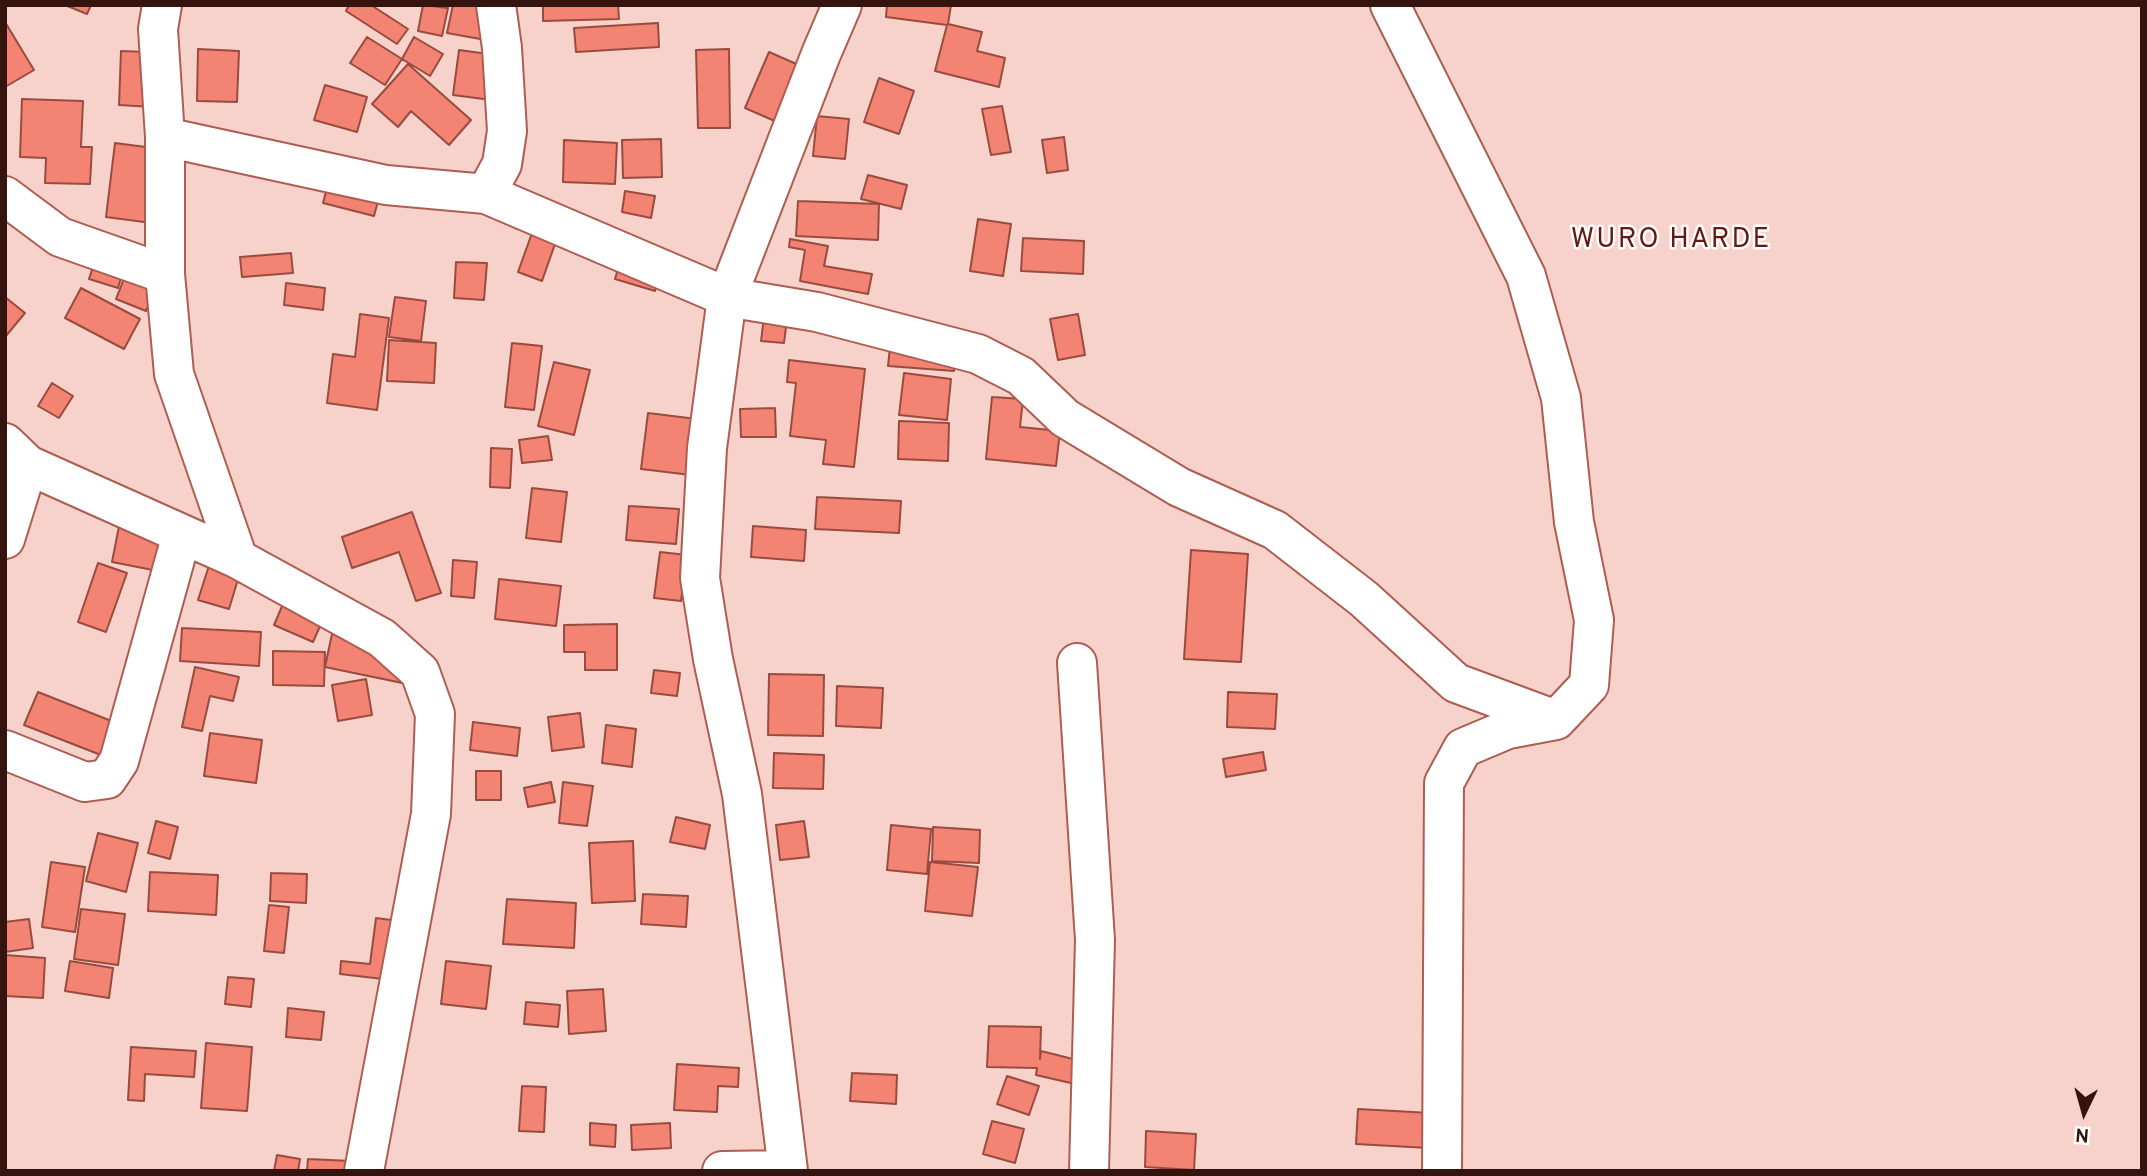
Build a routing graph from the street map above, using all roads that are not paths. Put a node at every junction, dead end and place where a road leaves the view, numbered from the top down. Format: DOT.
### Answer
graph roads {
  1 [pos="162,5"];
  2 [pos="496,5"];
  3 [pos="842,5"];
  4 [pos="1390,5"];
  5 [pos="165,137"];
  6 [pos="486,194"];
  7 [pos="5,196"];
  8 [pos="165,274"];
  9 [pos="727,297"];
  10 [pos="17,454"];
  11 [pos="182,534"];
  12 [pos="5,539"];
  13 [pos="238,559"];
  14 [pos="1077,663"];
  15 [pos="1556,720"];
  16 [pos="5,750"];
  17 [pos="788,1170"];
  18 [pos="365,1171"];
  19 [pos="722,1171"];
  20 [pos="1089,1171"];
  21 [pos="1442,1171"];
  1 -- 5 [label="street"];
  2 -- 6 [label="street"];
  3 -- 9 [label="street"];
  4 -- 15 [label="street"];
  5 -- 6 [label="street"];
  5 -- 8 [label="street"];
  6 -- 9 [label="street"];
  7 -- 8 [label="street"];
  8 -- 13 [label="street"];
  9 -- 15 [label="street"];
  9 -- 17 [label="street"];
  10 -- 11 [label="street"];
  10 -- 12 [label="street"];
  11 -- 13 [label="street"];
  11 -- 16 [label="street"];
  13 -- 18 [label="street"];
  14 -- 20 [label="street"];
  15 -- 21 [label="street"];
  17 -- 19 [label="street"];
}
